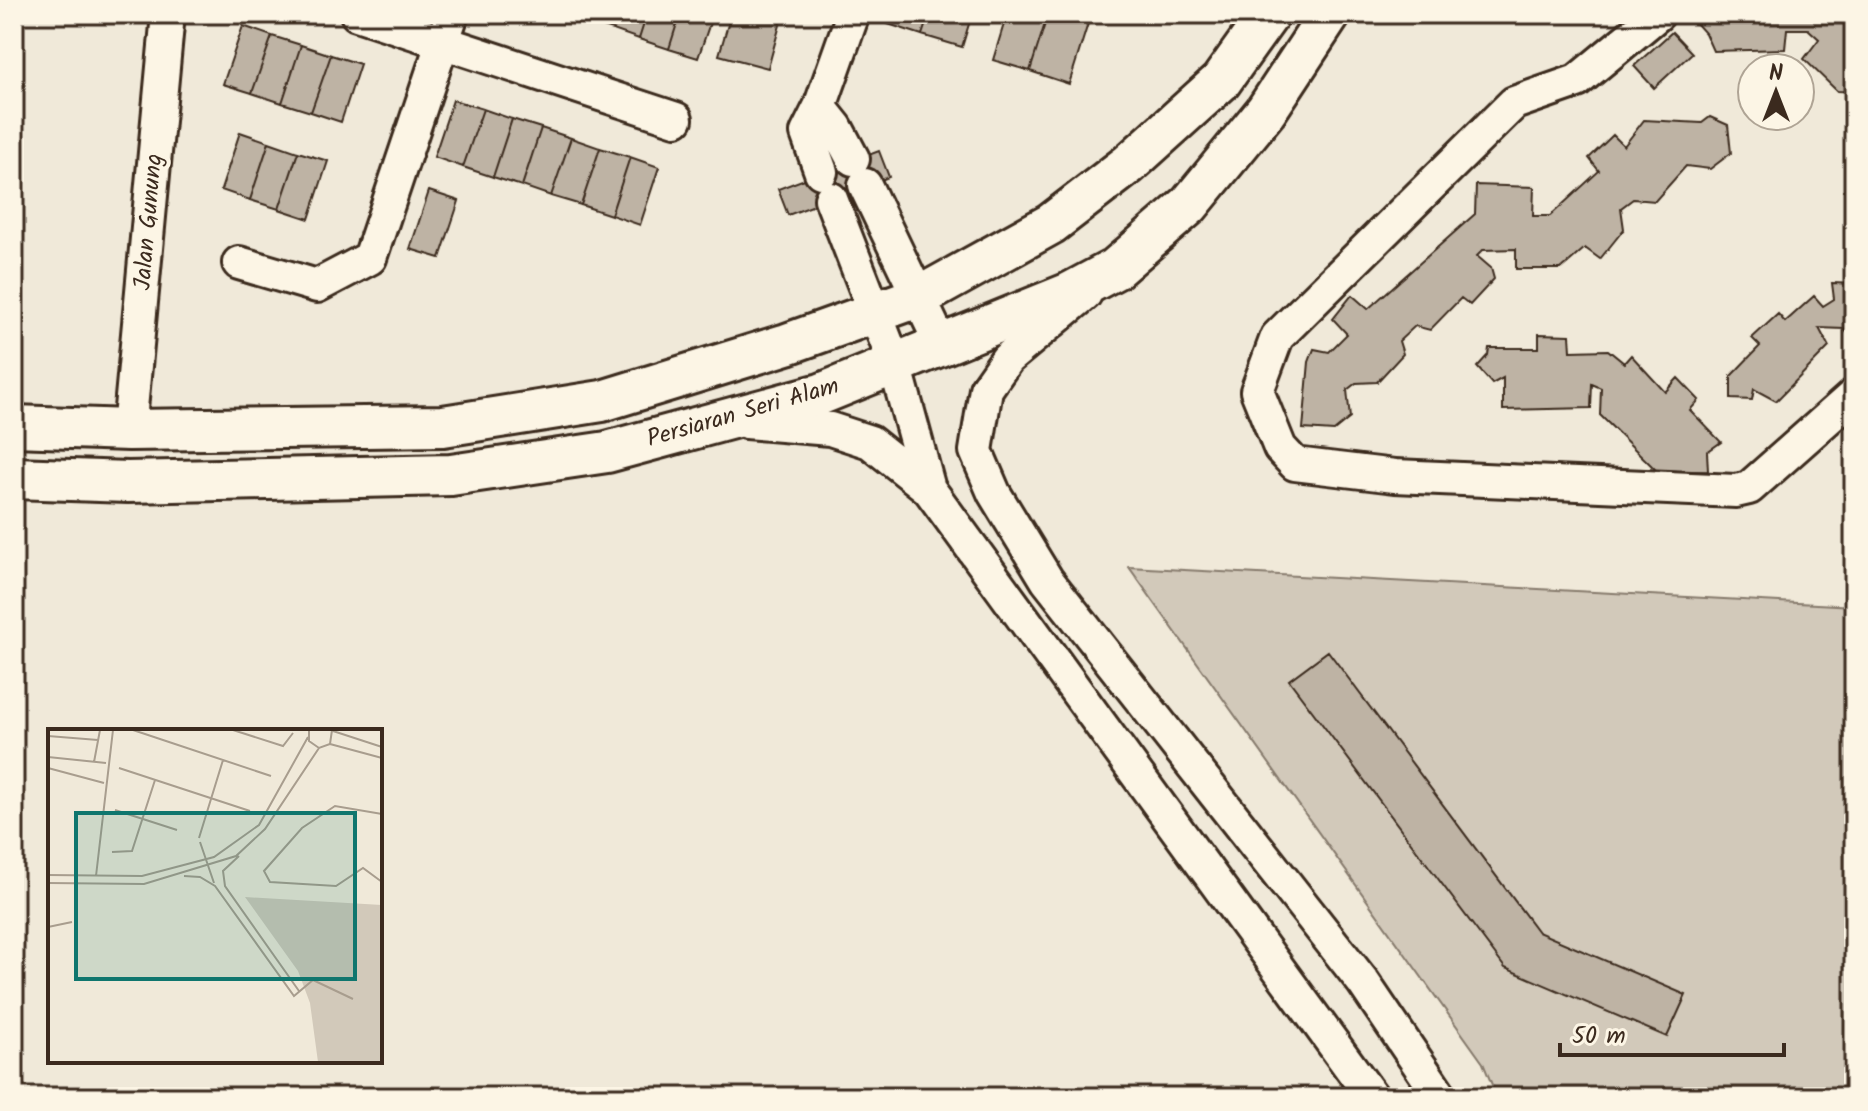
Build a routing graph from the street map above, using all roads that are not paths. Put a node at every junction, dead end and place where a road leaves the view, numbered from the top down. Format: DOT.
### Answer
graph roads {
  1 [pos="168,14"];
  2 [pos="357,14"];
  3 [pos="853,14"];
  4 [pos="1269,14"];
  5 [pos="1330,14"];
  6 [pos="1658,14"];
  7 [pos="447,28"];
  8 [pos="820,107"];
  9 [pos="676,119"];
  10 [pos="864,182"];
  11 [pos="830,195"];
  12 [pos="239,263"];
  13 [pos="1115,269"];
  14 [pos="921,296"];
  15 [pos="873,314"];
  16 [pos="942,346"];
  17 [pos="895,364"];
  18 [pos="1854,395"];
  19 [pos="719,421"];
  20 [pos="14,426"];
  21 [pos="129,430"];
  22 [pos="14,478"];
  23 [pos="929,489"];
  24 [pos="1372,1097"];
  25 [pos="1441,1097"];
  1 -- 21 [label="street, Jalan Gunung"];
  2 -- 7 [label="street"];
  3 -- 8 [label="street"];
  4 -- 14 [label="main road"];
  5 -- 13 [label="main road, Persiaran Seri Alam"];
  6 -- 18 [label="street"];
  7 -- 9 [label="street"];
  7 -- 12 [label="street"];
  8 -- 10 [label="street"];
  8 -- 11 [label="street"];
  10 -- 11 [label="street"];
  10 -- 14 [label="street"];
  11 -- 15 [label="street"];
  13 -- 16 [label="main road, Persiaran Seri Alam"];
  13 -- 25 [label="street"];
  14 -- 15 [label="main road"];
  14 -- 16 [label="street"];
  15 -- 17 [label="street"];
  15 -- 21 [label="main road"];
  16 -- 17 [label="main road, Persiaran Seri Alam"];
  17 -- 19 [label="main road, Persiaran Seri Alam"];
  17 -- 23 [label="street"];
  19 -- 22 [label="main road, Persiaran Seri Alam"];
  19 -- 23 [label="street"];
  20 -- 21 [label="main road"];
  23 -- 24 [label="street"];
}
